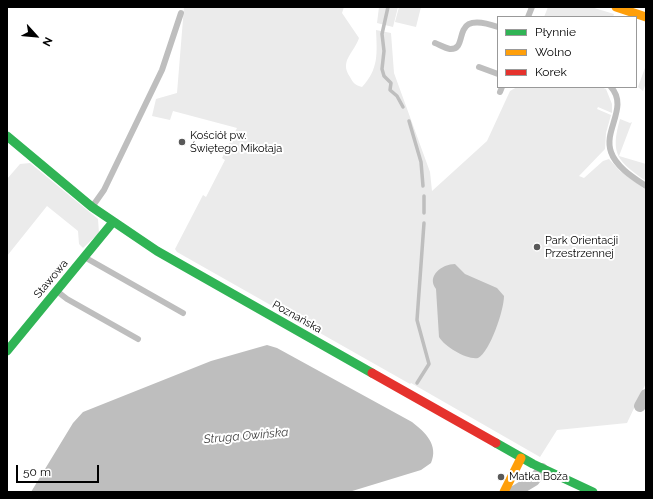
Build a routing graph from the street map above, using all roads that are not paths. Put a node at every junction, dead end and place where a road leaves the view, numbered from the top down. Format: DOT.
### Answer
graph roads {
  1 [pos="616,7"];
  2 [pos="181,13"];
  3 [pos="646,17"];
  4 [pos="497,27"];
  5 [pos="435,43"];
  6 [pos="479,67"];
  7 [pos="497,74"];
  8 [pos="612,88"];
  9 [pos="7,136"];
  10 [pos="646,186"];
  11 [pos="92,207"];
  12 [pos="112,222"];
  13 [pos="85,257"];
  14 [pos="56,291"];
  15 [pos="183,313"];
  16 [pos="138,339"];
  17 [pos="7,351"];
  18 [pos="646,395"];
  19 [pos="640,406"];
  20 [pos="522,458"];
  21 [pos="542,470"];
  22 [pos="504,492"];
  23 [pos="514,492"];
  24 [pos="593,492"];
  1 -- 3 [label="main road"];
  2 -- 11 [label="lane"];
  4 -- 5 [label="lane"];
  6 -- 7 [label="lane"];
  8 -- 10 [label="lane"];
  9 -- 11 [label="main road, Poznańska"];
  11 -- 12 [label="main road, Poznańska"];
  12 -- 13 [label="main road, Stawowa"];
  12 -- 20 [label="main road, Poznańska"];
  13 -- 14 [label="main road, Stawowa"];
  13 -- 15 [label="lane"];
  14 -- 16 [label="lane"];
  14 -- 17 [label="main road, Stawowa"];
  18 -- 19 [label="street"];
  20 -- 21 [label="main road, Poznańska"];
  20 -- 22 [label="main road"];
  21 -- 23 [label="street"];
  21 -- 24 [label="main road, Poznańska"];
}
